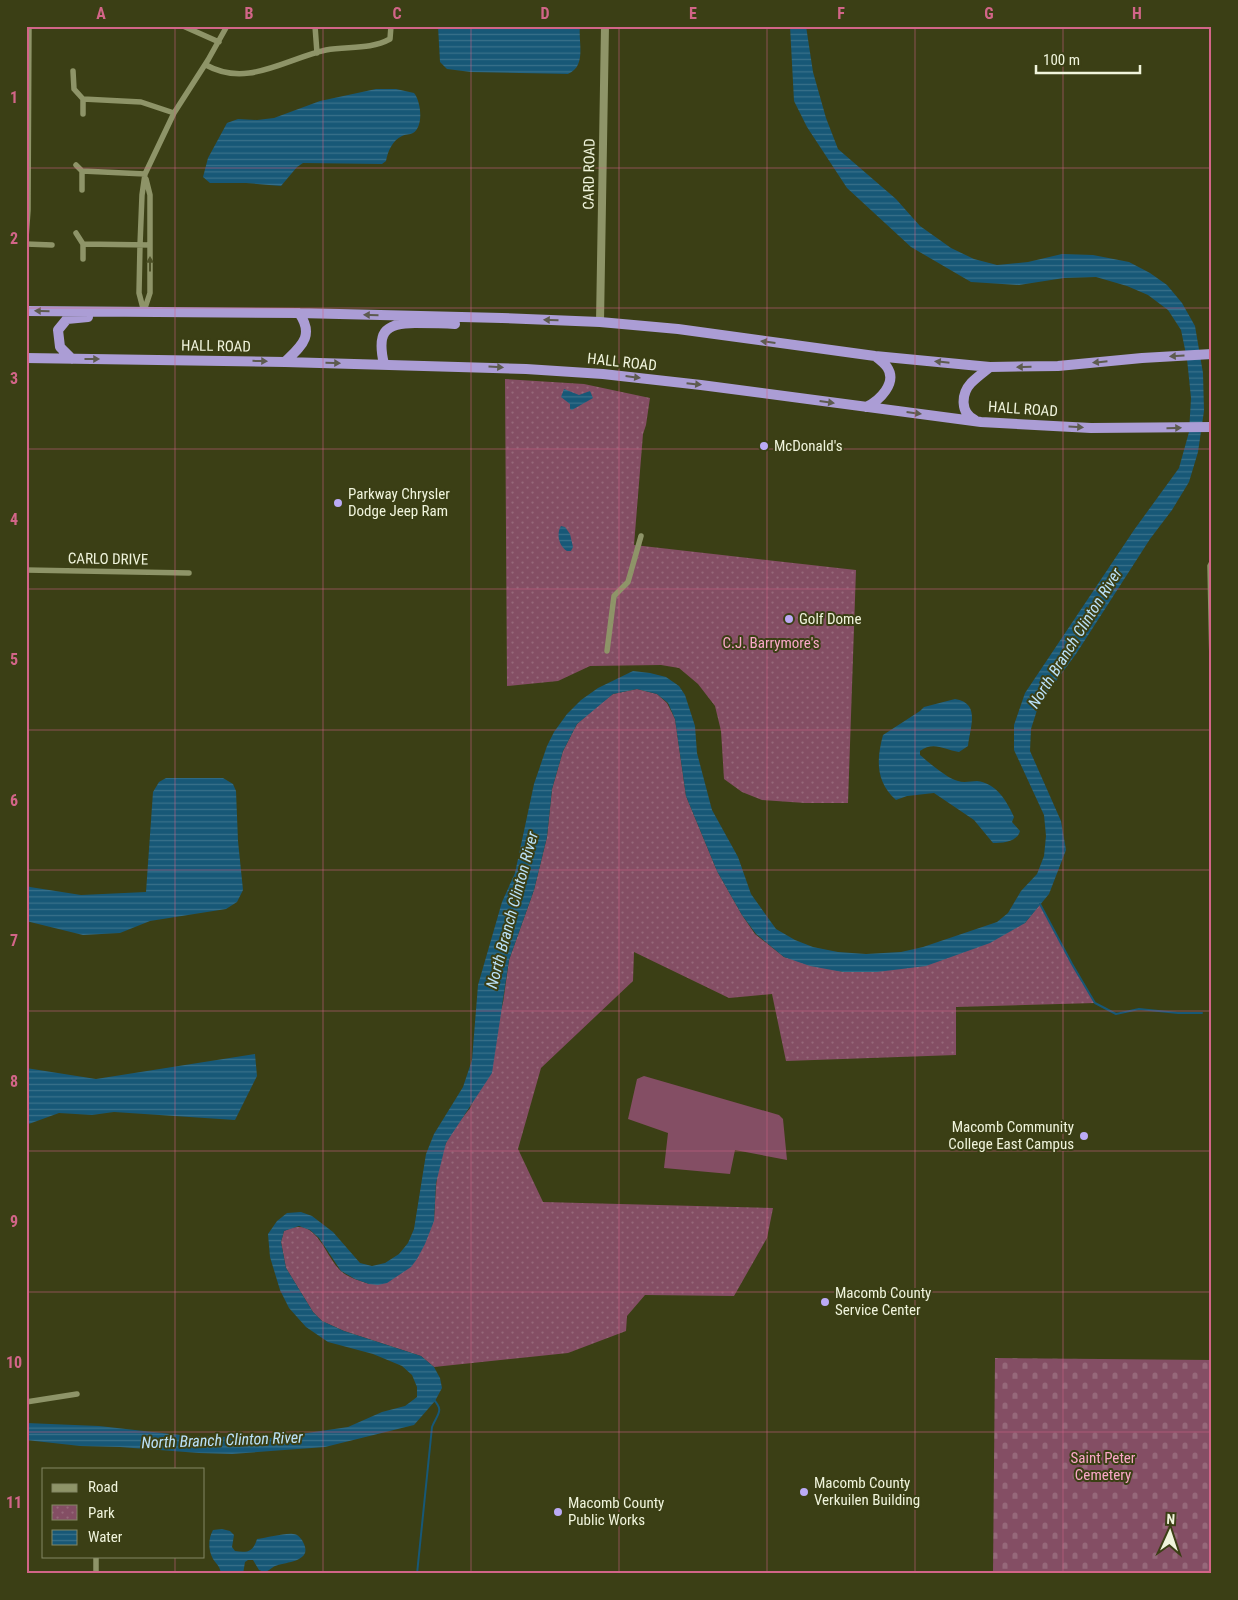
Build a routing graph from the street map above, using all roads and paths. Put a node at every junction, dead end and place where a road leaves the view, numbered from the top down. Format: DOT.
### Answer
graph roads {
  1 [pos="29,26"];
  2 [pos="183,26"];
  3 [pos="227,26"];
  4 [pos="315,26"];
  5 [pos="391,26"];
  6 [pos="605,26"];
  7 [pos="219,42"];
  8 [pos="317,53"];
  9 [pos="206,64"];
  10 [pos="73,71"];
  11 [pos="83,99"];
  12 [pos="174,113"];
  13 [pos="83,114"];
  14 [pos="27,116"];
  15 [pos="76,165"];
  16 [pos="82,171"];
  17 [pos="145,174"];
  18 [pos="82,190"];
  19 [pos="76,233"];
  20 [pos="26,238"];
  21 [pos="26,244"];
  22 [pos="83,244"];
  23 [pos="52,245"];
  24 [pos="140,245"];
  25 [pos="150,246"];
  26 [pos="83,259"];
  27 [pos="26,311"];
  28 [pos="144,312"];
  29 [pos="299,313"];
  30 [pos="490,318"];
  31 [pos="600,322"];
  32 [pos="1212,354"];
  33 [pos="875,356"];
  34 [pos="26,358"];
  35 [pos="72,359"];
  36 [pos="285,362"];
  37 [pos="384,364"];
  38 [pos="990,367"];
  39 [pos="865,407"];
  40 [pos="981,422"];
  41 [pos="1211,427"];
  42 [pos="641,536"];
  43 [pos="1212,562"];
  44 [pos="26,570"];
  45 [pos="189,573"];
  46 [pos="607,651"];
  47 [pos="1212,664"];
  48 [pos="77,1394"];
  49 [pos="26,1402"];
  50 [pos="96,1558"];
  51 [pos="96,1574"];
  1 -- 14 [label="street"];
  2 -- 7 [label="street"];
  3 -- 7 [label="street"];
  4 -- 8 [label="street"];
  5 -- 8 [label="street"];
  6 -- 31 [label="street, CARD ROAD"];
  7 -- 9 [label="street"];
  8 -- 9 [label="street"];
  9 -- 12 [label="street"];
  10 -- 11 [label="street"];
  11 -- 12 [label="street"];
  11 -- 13 [label="street"];
  12 -- 17 [label="street"];
  14 -- 20 [label="street"];
  15 -- 16 [label="street"];
  16 -- 17 [label="street"];
  16 -- 18 [label="street"];
  17 -- 24 [label="street"];
  17 -- 25 [label="street"];
  19 -- 22 [label="street"];
  21 -- 23 [label="street"];
  22 -- 24 [label="street"];
  22 -- 26 [label="street"];
  24 -- 25 [label="street"];
  24 -- 28 [label="street"];
  28 -- 25 [label="street, one-way"];
  28 -- 27 [label="highway, one-way"];
  28 -- 29 [label="highway"];
  28 -- 35 [label="highway"];
  30 -- 29 [label="highway, one-way"];
  29 -- 36 [label="highway"];
  31 -- 30 [label="highway, one-way"];
  30 -- 37 [label="highway"];
  33 -- 31 [label="highway, one-way"];
  32 -- 38 [label="highway, one-way"];
  38 -- 33 [label="highway, one-way"];
  33 -- 39 [label="highway"];
  34 -- 35 [label="highway, HALL ROAD"];
  35 -- 36 [label="highway, HALL ROAD, one-way"];
  36 -- 37 [label="highway, HALL ROAD, one-way"];
  37 -- 39 [label="highway, HALL ROAD, one-way"];
  38 -- 40 [label="highway"];
  39 -- 40 [label="highway, HALL ROAD, one-way"];
  40 -- 41 [label="highway, HALL ROAD, one-way"];
  42 -- 46 [label="street"];
  43 -- 47 [label="street"];
  44 -- 45 [label="street, CARLO DRIVE"];
  48 -- 49 [label="street"];
  50 -- 51 [label="street"];
}
